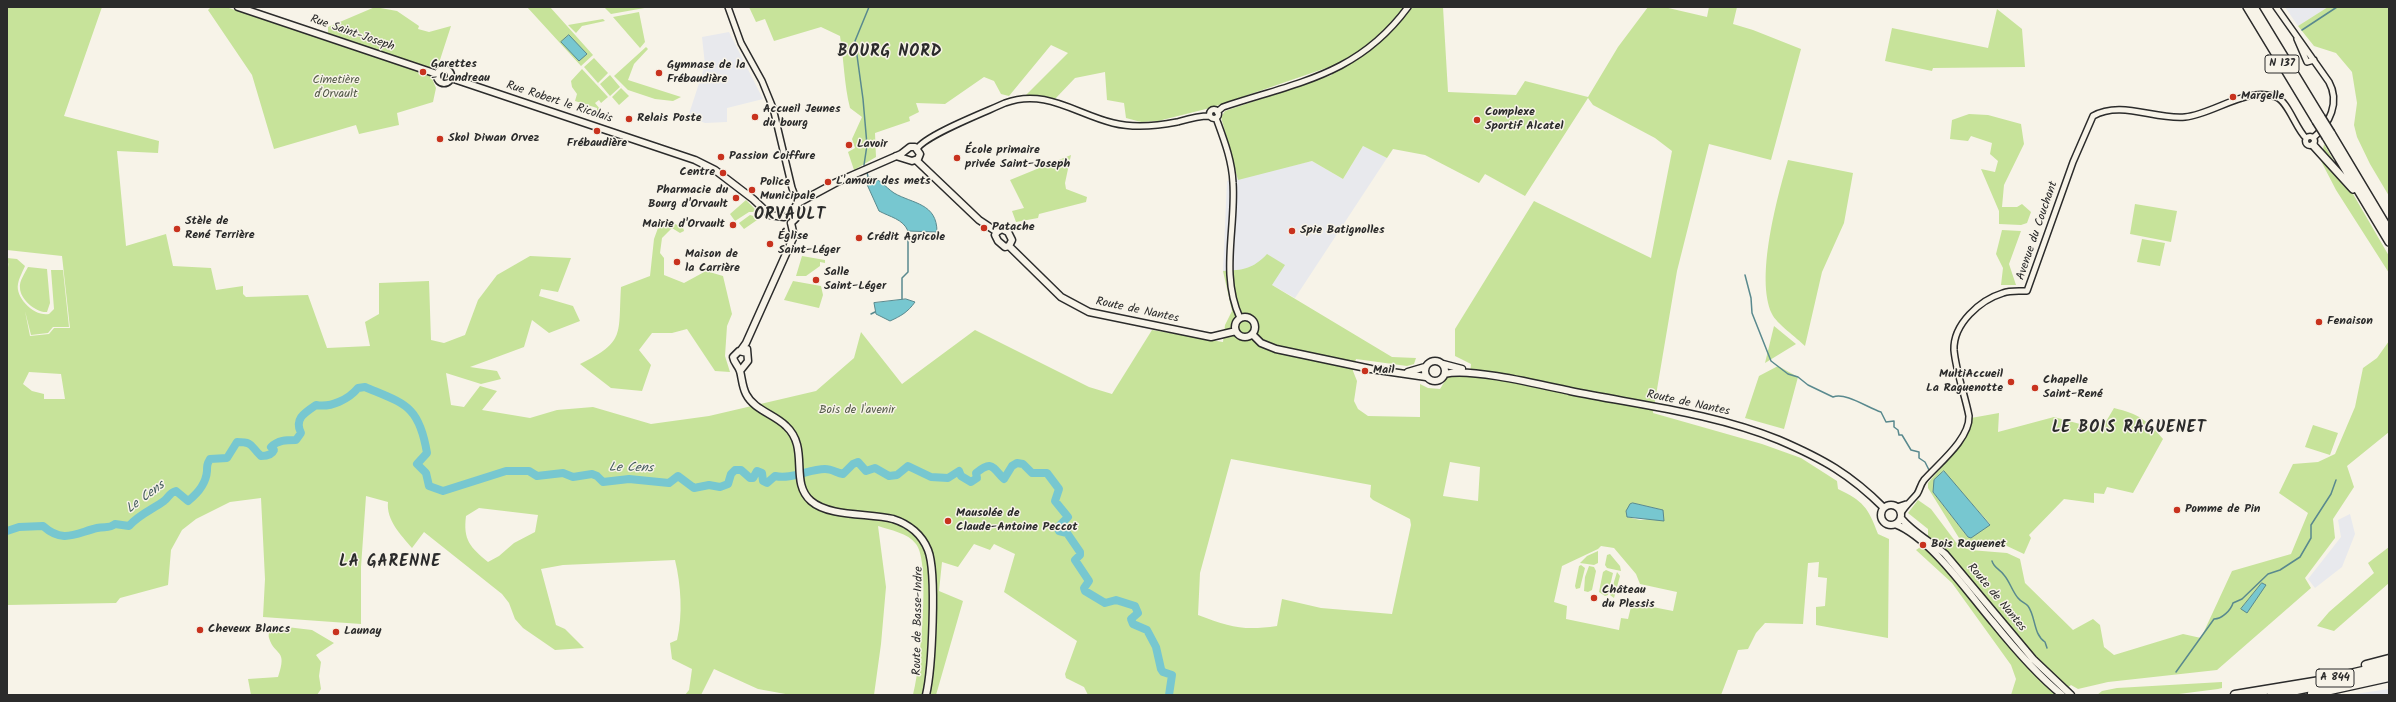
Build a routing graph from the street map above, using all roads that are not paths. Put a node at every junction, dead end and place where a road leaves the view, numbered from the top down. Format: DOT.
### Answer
graph roads {
  1 [pos="238,7"];
  2 [pos="728,7"];
  3 [pos="1408,7"];
  4 [pos="2247,7"];
  5 [pos="2254,7"];
  6 [pos="2276,7"];
  7 [pos="437,74"];
  8 [pos="451,78"];
  9 [pos="1217,112"];
  10 [pos="1209,116"];
  11 [pos="1216,118"];
  12 [pos="2318,119"];
  13 [pos="2328,135"];
  14 [pos="2306,138"];
  15 [pos="2313,141"];
  16 [pos="917,149"];
  17 [pos="906,151"];
  18 [pos="896,156"];
  19 [pos="906,158"];
  20 [pos="916,160"];
  21 [pos="798,203"];
  22 [pos="2368,207"];
  23 [pos="792,211"];
  24 [pos="784,217"];
  25 [pos="791,223"];
  26 [pos="2389,230"];
  27 [pos="998,232"];
  28 [pos="2389,242"];
  29 [pos="1009,246"];
  30 [pos="1240,318"];
  31 [pos="1236,331"];
  32 [pos="1252,334"];
  33 [pos="744,351"];
  34 [pos="1443,364"];
  35 [pos="740,367"];
  36 [pos="1425,367"];
  37 [pos="1467,372"];
  38 [pos="1398,373"];
  39 [pos="1445,374"];
  40 [pos="1426,377"];
  41 [pos="1906,504"];
  42 [pos="1897,507"];
  43 [pos="1884,508"];
  44 [pos="1901,515"];
  45 [pos="1895,524"];
  46 [pos="2389,660"];
  47 [pos="2389,665"];
  48 [pos="2389,671"];
  49 [pos="2389,677"];
  50 [pos="2368,682"];
  51 [pos="2389,682"];
  52 [pos="2280,688"];
  53 [pos="926,695"];
  54 [pos="2062,695"];
  55 [pos="2071,695"];
  56 [pos="2235,695"];
  57 [pos="2272,695"];
  58 [pos="2303,695"];
  1 -- 7 [label="main road, Rue Saint-Joseph"];
  2 -- 21 [label="street"];
  3 -- 9 [label="street"];
  4 -- 12 [label="highway, N 137"];
  5 -- 12 [label="highway, N 137"];
  6 -- 15 [label="street"];
  7 -- 8 [label="main road"];
  7 -- 8 [label="main road"];
  8 -- 24 [label="main road, Rue Robert le Ricolais"];
  9 -- 10 [label="street"];
  9 -- 11 [label="street"];
  10 -- 11 [label="street"];
  10 -- 16 [label="street"];
  11 -- 30 [label="street"];
  12 -- 13 [label="highway, N 137, bridge"];
  13 -- 22 [label="highway, N 137"];
  13 -- 26 [label="highway, N 137"];
  14 -- 15 [label="street"];
  14 -- 15 [label="street"];
  14 -- 41 [label="street, Avenue du Couchant"];
  15 -- 22 [label="highway"];
  16 -- 17 [label="main road"];
  16 -- 20 [label="main road"];
  17 -- 18 [label="main road"];
  17 -- 19 [label="main road"];
  18 -- 19 [label="main road"];
  18 -- 21 [label="main road"];
  19 -- 20 [label="main road"];
  20 -- 27 [label="main road"];
  21 -- 23 [label="main road"];
  22 -- 28 [label="highway, N 137"];
  23 -- 24 [label="main road"];
  23 -- 25 [label="main road"];
  24 -- 25 [label="main road"];
  25 -- 33 [label="main road"];
  27 -- 29 [label="main road"];
  27 -- 29 [label="main road"];
  29 -- 31 [label="main road, Route de Nantes"];
  30 -- 31 [label="main road"];
  30 -- 32 [label="main road"];
  31 -- 32 [label="main road"];
  32 -- 38 [label="main road"];
  33 -- 35 [label="main road"];
  33 -- 35 [label="main road"];
  34 -- 36 [label="main road"];
  34 -- 37 [label="main road, Route de Nantes"];
  34 -- 39 [label="main road"];
  35 -- 53 [label="main road, Route de Basse-Indre"];
  36 -- 38 [label="main road"];
  36 -- 40 [label="main road"];
  37 -- 39 [label="main road, Route de Nantes"];
  37 -- 43 [label="main road, Route de Nantes"];
  38 -- 40 [label="main road"];
  39 -- 40 [label="main road"];
  41 -- 42 [label="street"];
  41 -- 44 [label="street, Avenue du Couchant"];
  42 -- 43 [label="main road"];
  42 -- 44 [label="main road"];
  43 -- 45 [label="main road"];
  44 -- 45 [label="main road"];
  44 -- 55 [label="main road, Route de Nantes"];
  45 -- 54 [label="main road, Route de Nantes"];
  46 -- 52 [label="highway"];
  47 -- 52 [label="highway, A 844"];
  48 -- 57 [label="highway, A 844"];
  49 -- 50 [label="highway"];
  50 -- 51 [label="highway"];
  50 -- 58 [label="highway"];
  52 -- 56 [label="highway, A 844"];
}
